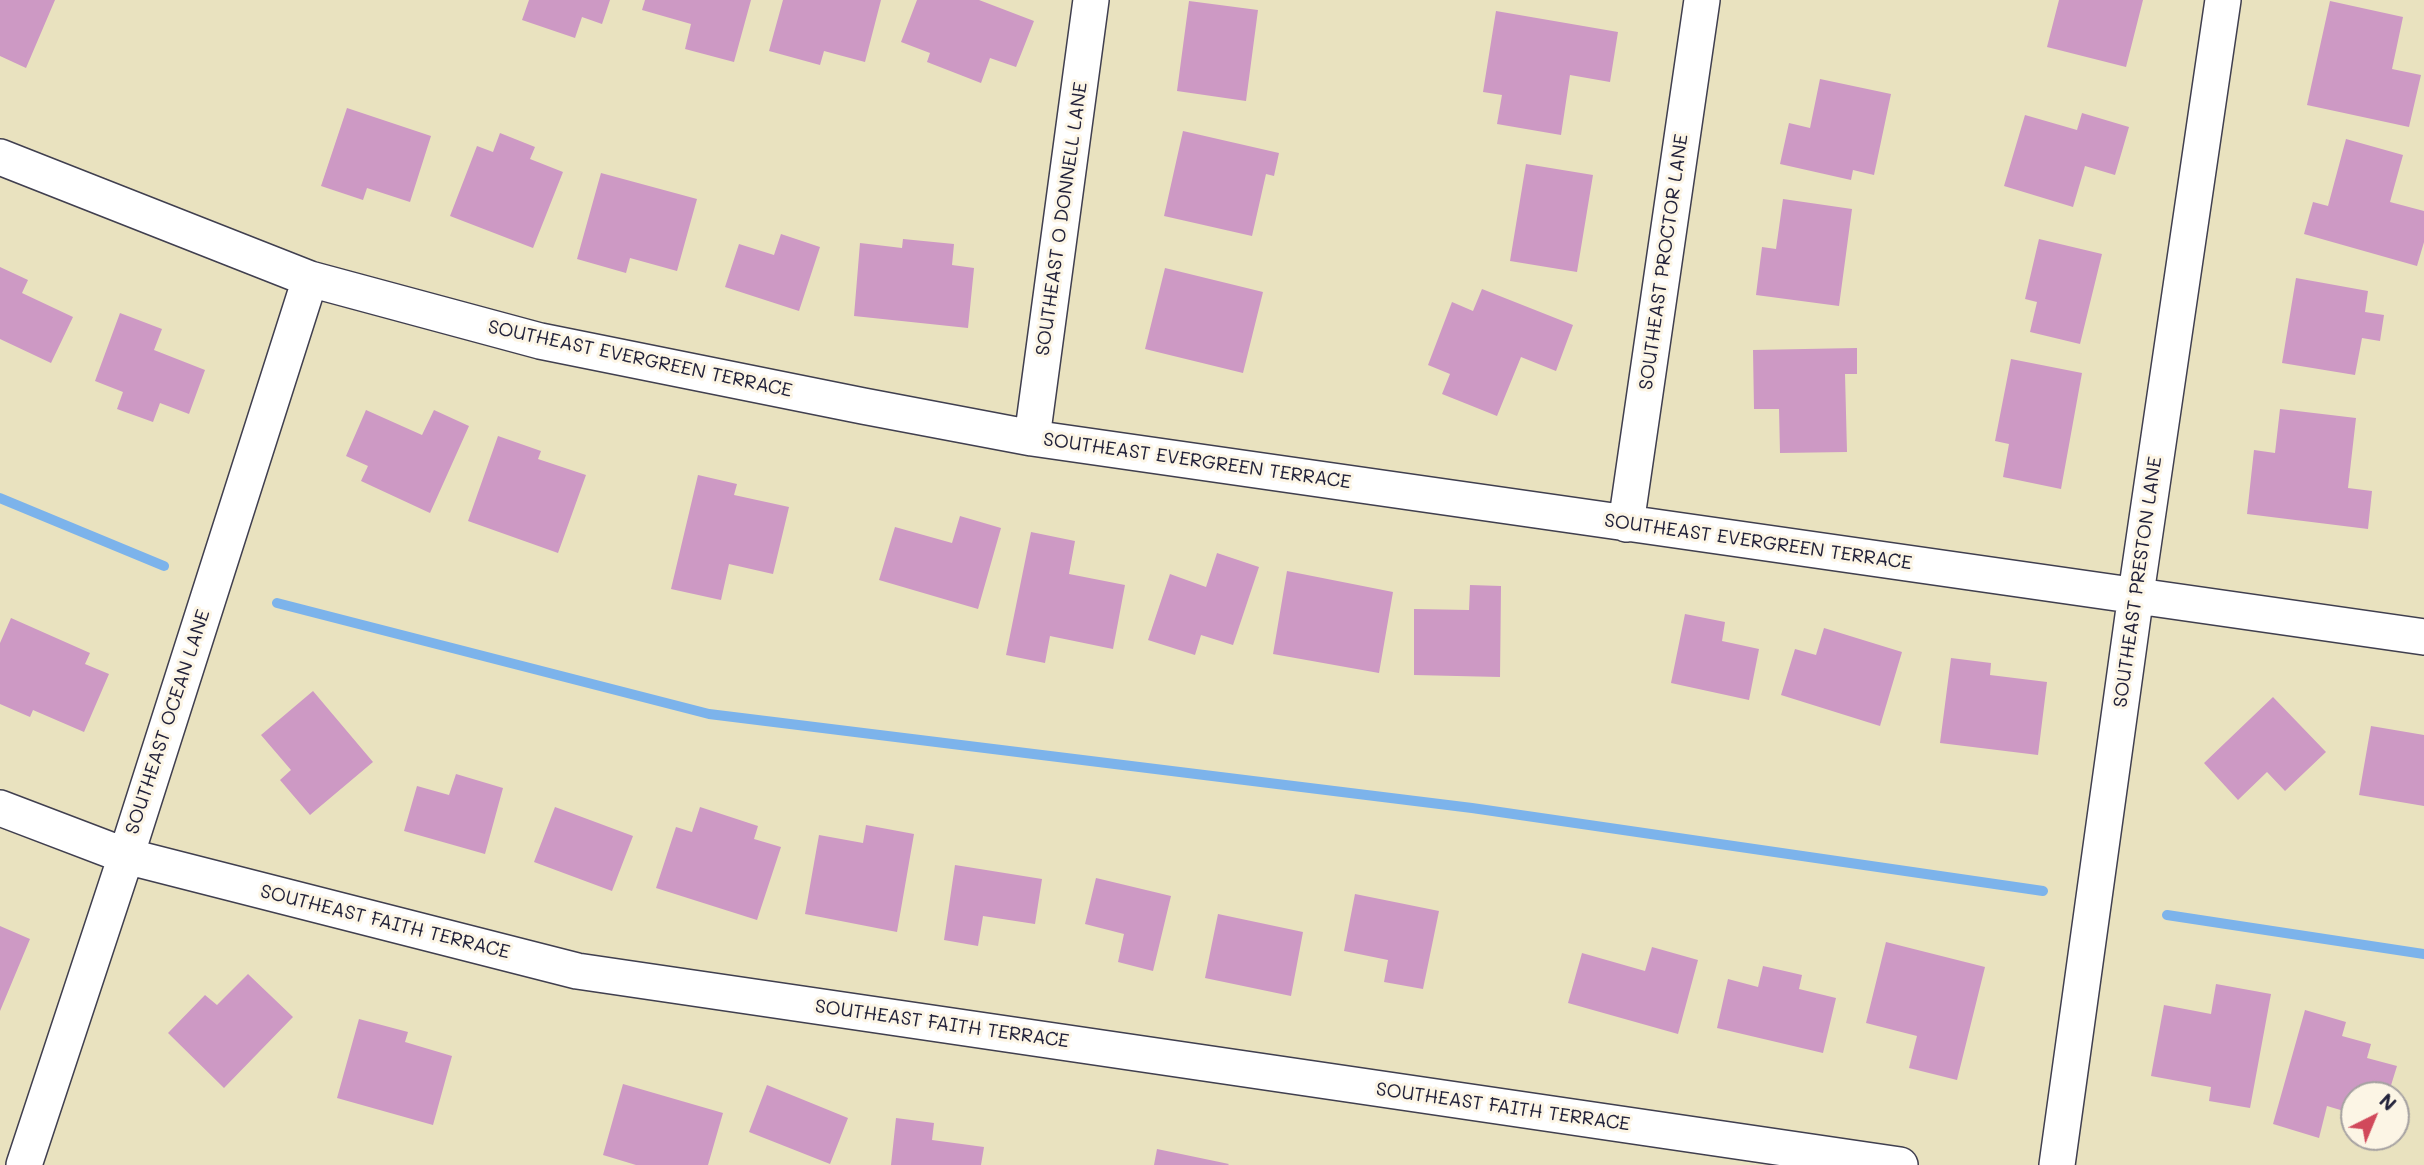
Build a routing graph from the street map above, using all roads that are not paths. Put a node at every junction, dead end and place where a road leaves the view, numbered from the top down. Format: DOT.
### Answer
graph roads {
  1 [pos="1091,0"];
  2 [pos="1702,0"];
  3 [pos="2223,0"];
  4 [pos="0,157"];
  5 [pos="310,279"];
  6 [pos="1032,438"];
  7 [pos="1626,524"];
  8 [pos="2136,594"];
  9 [pos="2424,637"];
  10 [pos="0,808"];
  11 [pos="126,856"];
  12 [pos="23,1165"];
  13 [pos="1900,1165"];
  14 [pos="2057,1165"];
  1 -- 6 [label="street, SOUTHEAST O DONNELL LANE"];
  2 -- 7 [label="street, SOUTHEAST PROCTOR LANE"];
  3 -- 8 [label="street, SOUTHEAST PRESTON LANE"];
  4 -- 5 [label="street, SOUTHEAST EVERGREEN TERRACE"];
  5 -- 6 [label="street, SOUTHEAST EVERGREEN TERRACE"];
  5 -- 11 [label="street, SOUTHEAST OCEAN LANE"];
  6 -- 7 [label="street, SOUTHEAST EVERGREEN TERRACE"];
  7 -- 8 [label="street, SOUTHEAST EVERGREEN TERRACE"];
  8 -- 9 [label="street, SOUTHEAST EVERGREEN TERRACE"];
  8 -- 14 [label="street, SOUTHEAST PRESTON LANE"];
  10 -- 11 [label="street, SOUTHEAST FAITH TERRACE"];
  11 -- 12 [label="street, SOUTHEAST OCEAN LANE"];
  11 -- 13 [label="street, SOUTHEAST FAITH TERRACE"];
}
